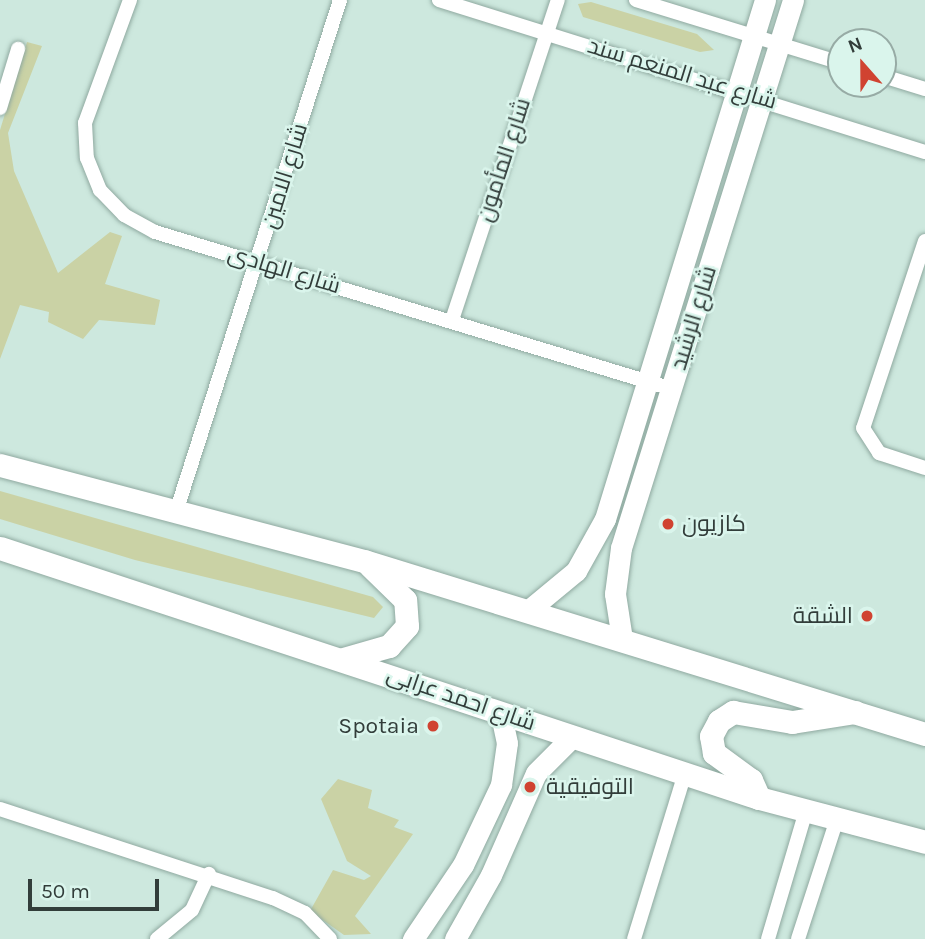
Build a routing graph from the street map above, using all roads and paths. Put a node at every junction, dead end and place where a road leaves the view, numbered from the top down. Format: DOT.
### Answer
graph roads {
  1 [pos="130,0"];
  2 [pos="340,0"];
  3 [pos="439,0"];
  4 [pos="558,0"];
  5 [pos="636,0"];
  6 [pos="765,0"];
  7 [pos="793,0"];
  8 [pos="546,33"];
  9 [pos="754,36"];
  10 [pos="779,44"];
  11 [pos="18,49"];
  12 [pos="827,59"];
  13 [pos="897,80"];
  14 [pos="925,89"];
  15 [pos="735,90"];
  16 [pos="761,98"];
  17 [pos="0,108"];
  18 [pos="925,152"];
  19 [pos="925,241"];
  20 [pos="258,263"];
  21 [pos="452,320"];
  22 [pos="648,382"];
  23 [pos="672,389"];
  24 [pos="0,465"];
  25 [pos="925,468"];
  26 [pos="176,512"];
  27 [pos="0,548"];
  28 [pos="364,561"];
  29 [pos="530,609"];
  30 [pos="622,639"];
  31 [pos="343,659"];
  32 [pos="855,712"];
  33 [pos="501,715"];
  34 [pos="925,734"];
  35 [pos="573,736"];
  36 [pos="685,774"];
  37 [pos="759,798"];
  38 [pos="0,809"];
  39 [pos="806,811"];
  40 [pos="837,819"];
  41 [pos="925,842"];
  42 [pos="209,874"];
  43 [pos="158,939"];
  44 [pos="330,939"];
  45 [pos="413,939"];
  46 [pos="455,939"];
  47 [pos="634,939"];
  48 [pos="768,939"];
  49 [pos="797,939"];
  1 -- 20 [label="street, شارع الهادى"];
  2 -- 20 [label="street, شارع الامين"];
  3 -- 8 [label="street, شارع عبد المنعم سند"];
  4 -- 8 [label="street, شارع المأمون"];
  5 -- 9 [label="street"];
  6 -- 9 [label="street, شارع الرشيد"];
  7 -- 10 [label="street, شارع الرشيد"];
  8 -- 15 [label="street, شارع عبد المنعم سند"];
  8 -- 21 [label="street, شارع المأمون"];
  9 -- 10 [label="street"];
  9 -- 15 [label="street, شارع الرشيد"];
  10 -- 12 [label="street"];
  10 -- 16 [label="street, شارع الرشيد"];
  11 -- 17 [label="street"];
  13 -- 14 [label="street"];
  15 -- 16 [label="street, شارع عبد المنعم سند"];
  15 -- 22 [label="street, شارع الرشيد"];
  16 -- 18 [label="street, شارع عبد المنعم سند"];
  16 -- 23 [label="street, شارع الرشيد"];
  19 -- 25 [label="street"];
  20 -- 21 [label="street, شارع الهادى"];
  20 -- 26 [label="street, شارع الامين"];
  21 -- 22 [label="street, شارع الهادى"];
  22 -- 23 [label="street, شارع الهادى"];
  22 -- 29 [label="street, شارع الرشيد"];
  23 -- 30 [label="street, شارع الرشيد"];
  24 -- 26 [label="main road"];
  26 -- 28 [label="main road"];
  27 -- 31 [label="main road, شارع احمد عرابى"];
  28 -- 29 [label="main road"];
  28 -- 31 [label="main road"];
  29 -- 30 [label="main road"];
  30 -- 32 [label="main road"];
  31 -- 33 [label="main road, شارع احمد عرابى"];
  32 -- 34 [label="main road"];
  32 -- 37 [label="main road"];
  33 -- 35 [label="main road, شارع احمد عرابى"];
  33 -- 45 [label="street"];
  35 -- 36 [label="main road, شارع احمد عرابى"];
  35 -- 46 [label="street"];
  36 -- 37 [label="main road, شارع احمد عرابى"];
  36 -- 47 [label="street"];
  37 -- 39 [label="main road, شارع احمد عرابى"];
  38 -- 42 [label="street"];
  39 -- 40 [label="main road, شارع احمد عرابى"];
  39 -- 48 [label="street"];
  40 -- 41 [label="main road, شارع احمد عرابى"];
  40 -- 49 [label="street"];
  42 -- 43 [label="street"];
  42 -- 44 [label="street"];
}
